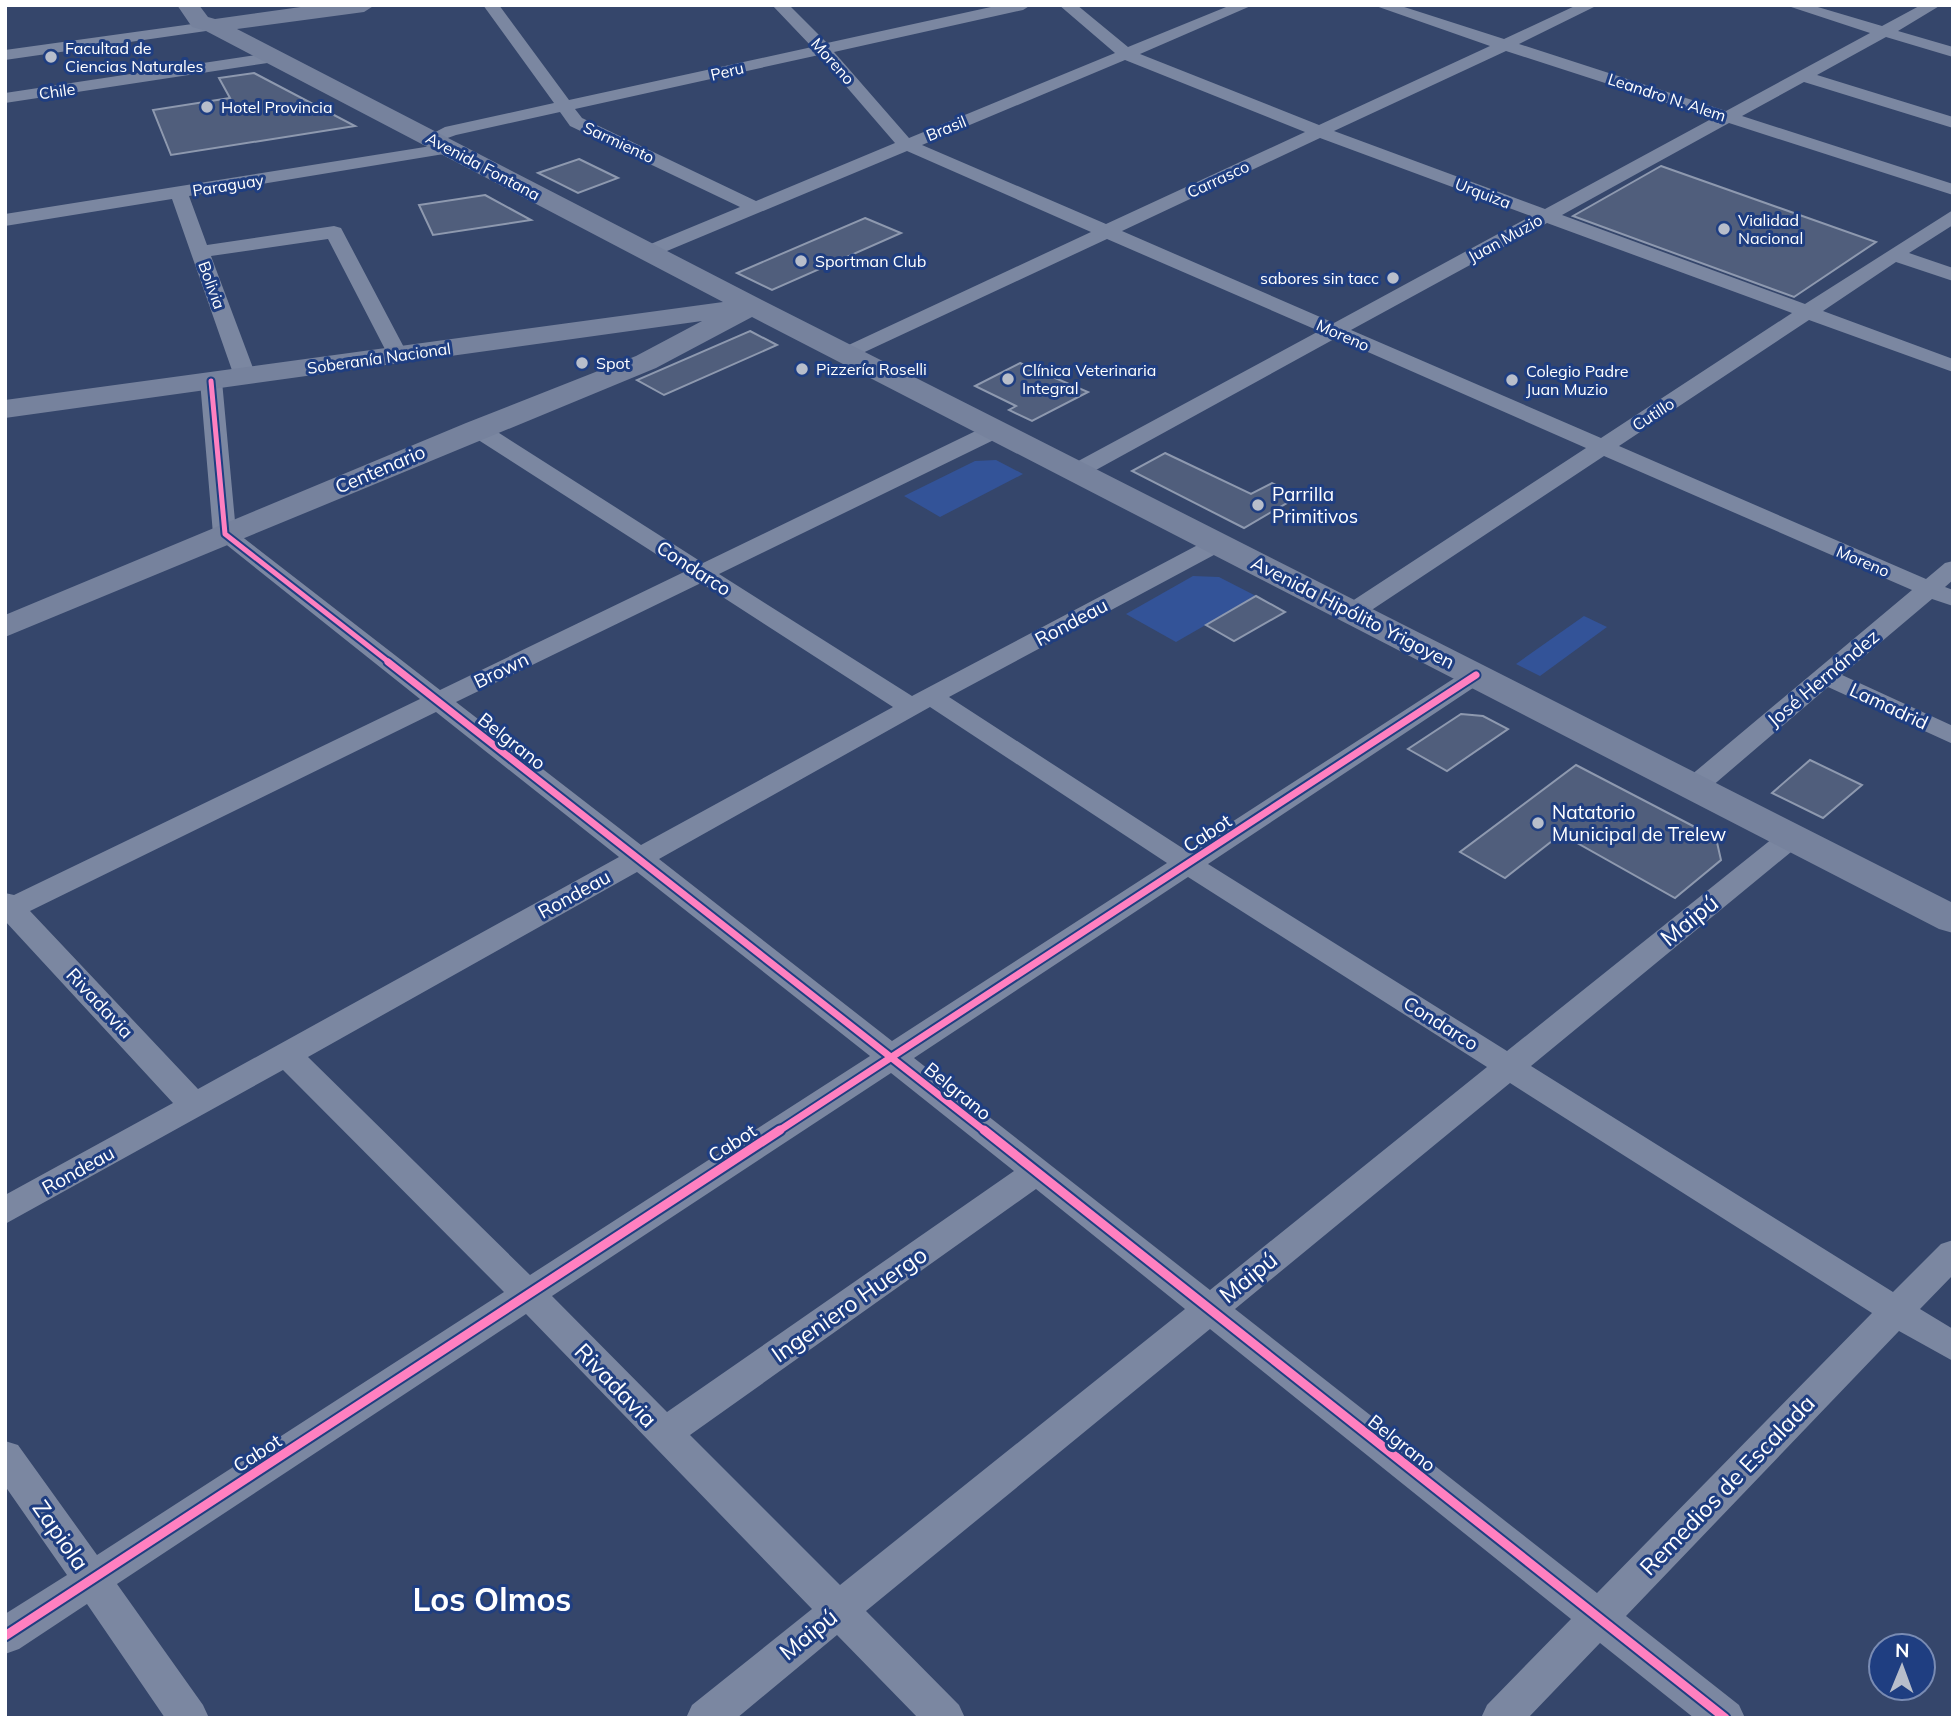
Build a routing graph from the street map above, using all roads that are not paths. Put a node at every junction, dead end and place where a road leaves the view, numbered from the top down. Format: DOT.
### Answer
graph roads {
  1 [pos="188,5"];
  2 [pos="363,5"];
  3 [pos="491,5"];
  4 [pos="780,5"];
  5 [pos="1023,5"];
  6 [pos="1067,5"];
  7 [pos="1245,5"];
  8 [pos="1381,5"];
  9 [pos="1590,5"];
  10 [pos="1794,5"];
  11 [pos="1933,5"];
  12 [pos="211,16"];
  13 [pos="1884,32"];
  14 [pos="1504,45"];
  15 [pos="823,49"];
  16 [pos="1953,52"];
  17 [pos="5,55"];
  18 [pos="1129,55"];
  19 [pos="275,57"];
  20 [pos="1803,76"];
  21 [pos="5,99"];
  22 [pos="564,108"];
  23 [pos="1727,117"];
  24 [pos="1953,123"];
  25 [pos="1320,132"];
  26 [pos="440,143"];
  27 [pos="905,144"];
  28 [pos="1953,190"];
  29 [pos="180,193"];
  30 [pos="755,207"];
  31 [pos="1545,216"];
  32 [pos="1953,216"];
  33 [pos="5,220"];
  34 [pos="1105,231"];
  35 [pos="648,251"];
  36 [pos="201,252"];
  37 [pos="1895,255"];
  38 [pos="1953,275"];
  39 [pos="752,306"];
  40 [pos="1806,312"];
  41 [pos="1334,331"];
  42 [pos="847,353"];
  43 [pos="398,355"];
  44 [pos="1953,366"];
  45 [pos="245,376"];
  46 [pos="211,381"];
  47 [pos="5,409"];
  48 [pos="477,429"];
  49 [pos="996,430"];
  50 [pos="1602,447"];
  51 [pos="1077,471"];
  52 [pos="225,534"];
  53 [pos="1219,543"];
  54 [pos="1953,568"];
  55 [pos="702,573"];
  56 [pos="1928,589"];
  57 [pos="1953,599"];
  58 [pos="1352,612"];
  59 [pos="5,627"];
  60 [pos="1476,675"];
  61 [pos="1825,676"];
  62 [pos="437,701"];
  63 [pos="921,702"];
  64 [pos="1953,736"];
  65 [pos="1694,787"];
  66 [pos="1792,837"];
  67 [pos="637,859"];
  68 [pos="1188,864"];
  69 [pos="7,907"];
  70 [pos="1953,920"];
  71 [pos="286,1054"];
  72 [pos="892,1057"];
  73 [pos="1510,1066"];
  74 [pos="194,1105"];
  75 [pos="1035,1173"];
  76 [pos="5,1211"];
  77 [pos="1953,1253"];
  78 [pos="528,1294"];
  79 [pos="1208,1310"];
  80 [pos="1896,1312"];
  81 [pos="1953,1347"];
  82 [pos="663,1434"];
  83 [pos="5,1456"];
  84 [pos="93,1580"];
  85 [pos="838,1610"];
  86 [pos="1597,1617"];
  87 [pos="5,1636"];
  88 [pos="189,1718"];
  89 [pos="706,1718"];
  90 [pos="945,1718"];
  91 [pos="1501,1718"];
  92 [pos="1725,1718"];
  1 -- 12 [label="main road, Avenida Fontana"];
  2 -- 12 [label="main road"];
  3 -- 22 [label="street, Sarmiento"];
  4 -- 15 [label="street, Moreno"];
  5 -- 15 [label="street, Peru"];
  6 -- 18 [label="street, Urquiza"];
  7 -- 18 [label="street, Brasil"];
  8 -- 14 [label="street, Leandro N. Alem"];
  9 -- 14 [label="street, Carrasco"];
  10 -- 13 [label="street"];
  11 -- 13 [label="street, Juan Muzio"];
  12 -- 17 [label="street"];
  12 -- 19 [label="main road, Avenida Fontana"];
  13 -- 16 [label="street"];
  13 -- 20 [label="street, Juan Muzio"];
  14 -- 23 [label="street, Leandro N. Alem"];
  14 -- 25 [label="street, Carrasco"];
  15 -- 22 [label="street, Peru"];
  15 -- 27 [label="street, Moreno"];
  18 -- 25 [label="street, Urquiza"];
  18 -- 27 [label="street, Brasil"];
  19 -- 21 [label="street, Chile"];
  19 -- 26 [label="main road, Avenida Fontana"];
  20 -- 23 [label="street, Juan Muzio"];
  20 -- 24 [label="street"];
  22 -- 26 [label="street, Peru"];
  22 -- 30 [label="street, Sarmiento"];
  23 -- 28 [label="street, Leandro N. Alem"];
  23 -- 31 [label="street, Juan Muzio"];
  25 -- 31 [label="street, Urquiza"];
  25 -- 34 [label="street, Carrasco"];
  26 -- 29 [label="street, Paraguay"];
  26 -- 35 [label="main road, Avenida Fontana"];
  27 -- 30 [label="street, Brasil"];
  27 -- 34 [label="street, Moreno"];
  29 -- 33 [label="street, Paraguay"];
  29 -- 36 [label="street, Bolivia"];
  30 -- 35 [label="street, Brasil"];
  31 -- 40 [label="street, Urquiza"];
  31 -- 41 [label="street, Juan Muzio"];
  32 -- 37 [label="street, Cutillo"];
  34 -- 41 [label="street, Moreno"];
  34 -- 42 [label="street, Carrasco"];
  35 -- 39 [label="main road, Avenida Fontana"];
  36 -- 43 [label="street"];
  36 -- 45 [label="street, Bolivia"];
  37 -- 38 [label="street"];
  37 -- 40 [label="street, Cutillo"];
  39 -- 42 [label="main road, Avenida Hipólito Yrigoyen"];
  39 -- 43 [label="main road, Soberanía Nacional"];
  39 -- 48 [label="main road, Centenario"];
  40 -- 44 [label="street, Urquiza"];
  40 -- 50 [label="street, Cutillo"];
  41 -- 50 [label="street, Moreno"];
  41 -- 51 [label="street, Juan Muzio"];
  42 -- 49 [label="main road, Avenida Hipólito Yrigoyen"];
  43 -- 45 [label="main road, Soberanía Nacional"];
  45 -- 46 [label="main road, Soberanía Nacional"];
  46 -- 47 [label="main road, Soberanía Nacional"];
  46 -- 52 [label="street"];
  48 -- 52 [label="main road, Centenario"];
  48 -- 55 [label="street, Condarco"];
  49 -- 51 [label="main road, Avenida Hipólito Yrigoyen"];
  49 -- 55 [label="street, Brown"];
  50 -- 56 [label="street, Moreno"];
  50 -- 58 [label="street, Cutillo"];
  51 -- 53 [label="main road, Avenida Hipólito Yrigoyen"];
  52 -- 59 [label="main road, Centenario"];
  52 -- 62 [label="street, Belgrano"];
  53 -- 58 [label="main road, Avenida Hipólito Yrigoyen"];
  53 -- 63 [label="street, Rondeau"];
  54 -- 56 [label="street, José Hernández"];
  55 -- 62 [label="street, Brown"];
  55 -- 63 [label="street, Condarco"];
  56 -- 57 [label="street, Moreno"];
  56 -- 61 [label="street, José Hernández"];
  58 -- 60 [label="main road, Avenida Hipólito Yrigoyen"];
  60 -- 65 [label="main road, Avenida Hipólito Yrigoyen"];
  60 -- 68 [label="street, Cabot"];
  61 -- 64 [label="street, Lamadrid"];
  61 -- 65 [label="street, José Hernández"];
  62 -- 67 [label="street, Belgrano"];
  62 -- 69 [label="street, Brown"];
  63 -- 67 [label="street, Rondeau"];
  63 -- 68 [label="street, Condarco"];
  65 -- 66 [label="main road, Avenida Hipólito Yrigoyen"];
  66 -- 70 [label="main road, Avenida Hipólito Yrigoyen"];
  66 -- 73 [label="street, Maipú"];
  67 -- 71 [label="street, Rondeau"];
  67 -- 72 [label="street, Belgrano"];
  68 -- 72 [label="street, Cabot"];
  68 -- 73 [label="street, Condarco"];
  69 -- 74 [label="street, Rivadavia"];
  71 -- 74 [label="street, Rondeau"];
  71 -- 78 [label="street, Rivadavia"];
  72 -- 75 [label="street, Belgrano"];
  72 -- 78 [label="street, Cabot"];
  73 -- 79 [label="street, Maipú"];
  73 -- 80 [label="street, Condarco"];
  74 -- 76 [label="street, Rondeau"];
  75 -- 79 [label="street, Belgrano"];
  75 -- 82 [label="street, Ingeniero Huergo"];
  77 -- 80 [label="street, Remedios de Escalada"];
  78 -- 82 [label="street, Rivadavia"];
  78 -- 84 [label="street, Cabot"];
  79 -- 85 [label="street, Maipú"];
  79 -- 86 [label="street, Belgrano"];
  80 -- 81 [label="street, Condarco"];
  80 -- 86 [label="street, Remedios de Escalada"];
  82 -- 85 [label="street, Rivadavia"];
  83 -- 84 [label="street, Zapiola"];
  84 -- 87 [label="street, Cabot"];
  84 -- 88 [label="street, Zapiola"];
  85 -- 89 [label="street, Maipú"];
  85 -- 90 [label="street, Rivadavia"];
  86 -- 91 [label="street, Remedios de Escalada"];
  86 -- 92 [label="street, Belgrano"];
}
